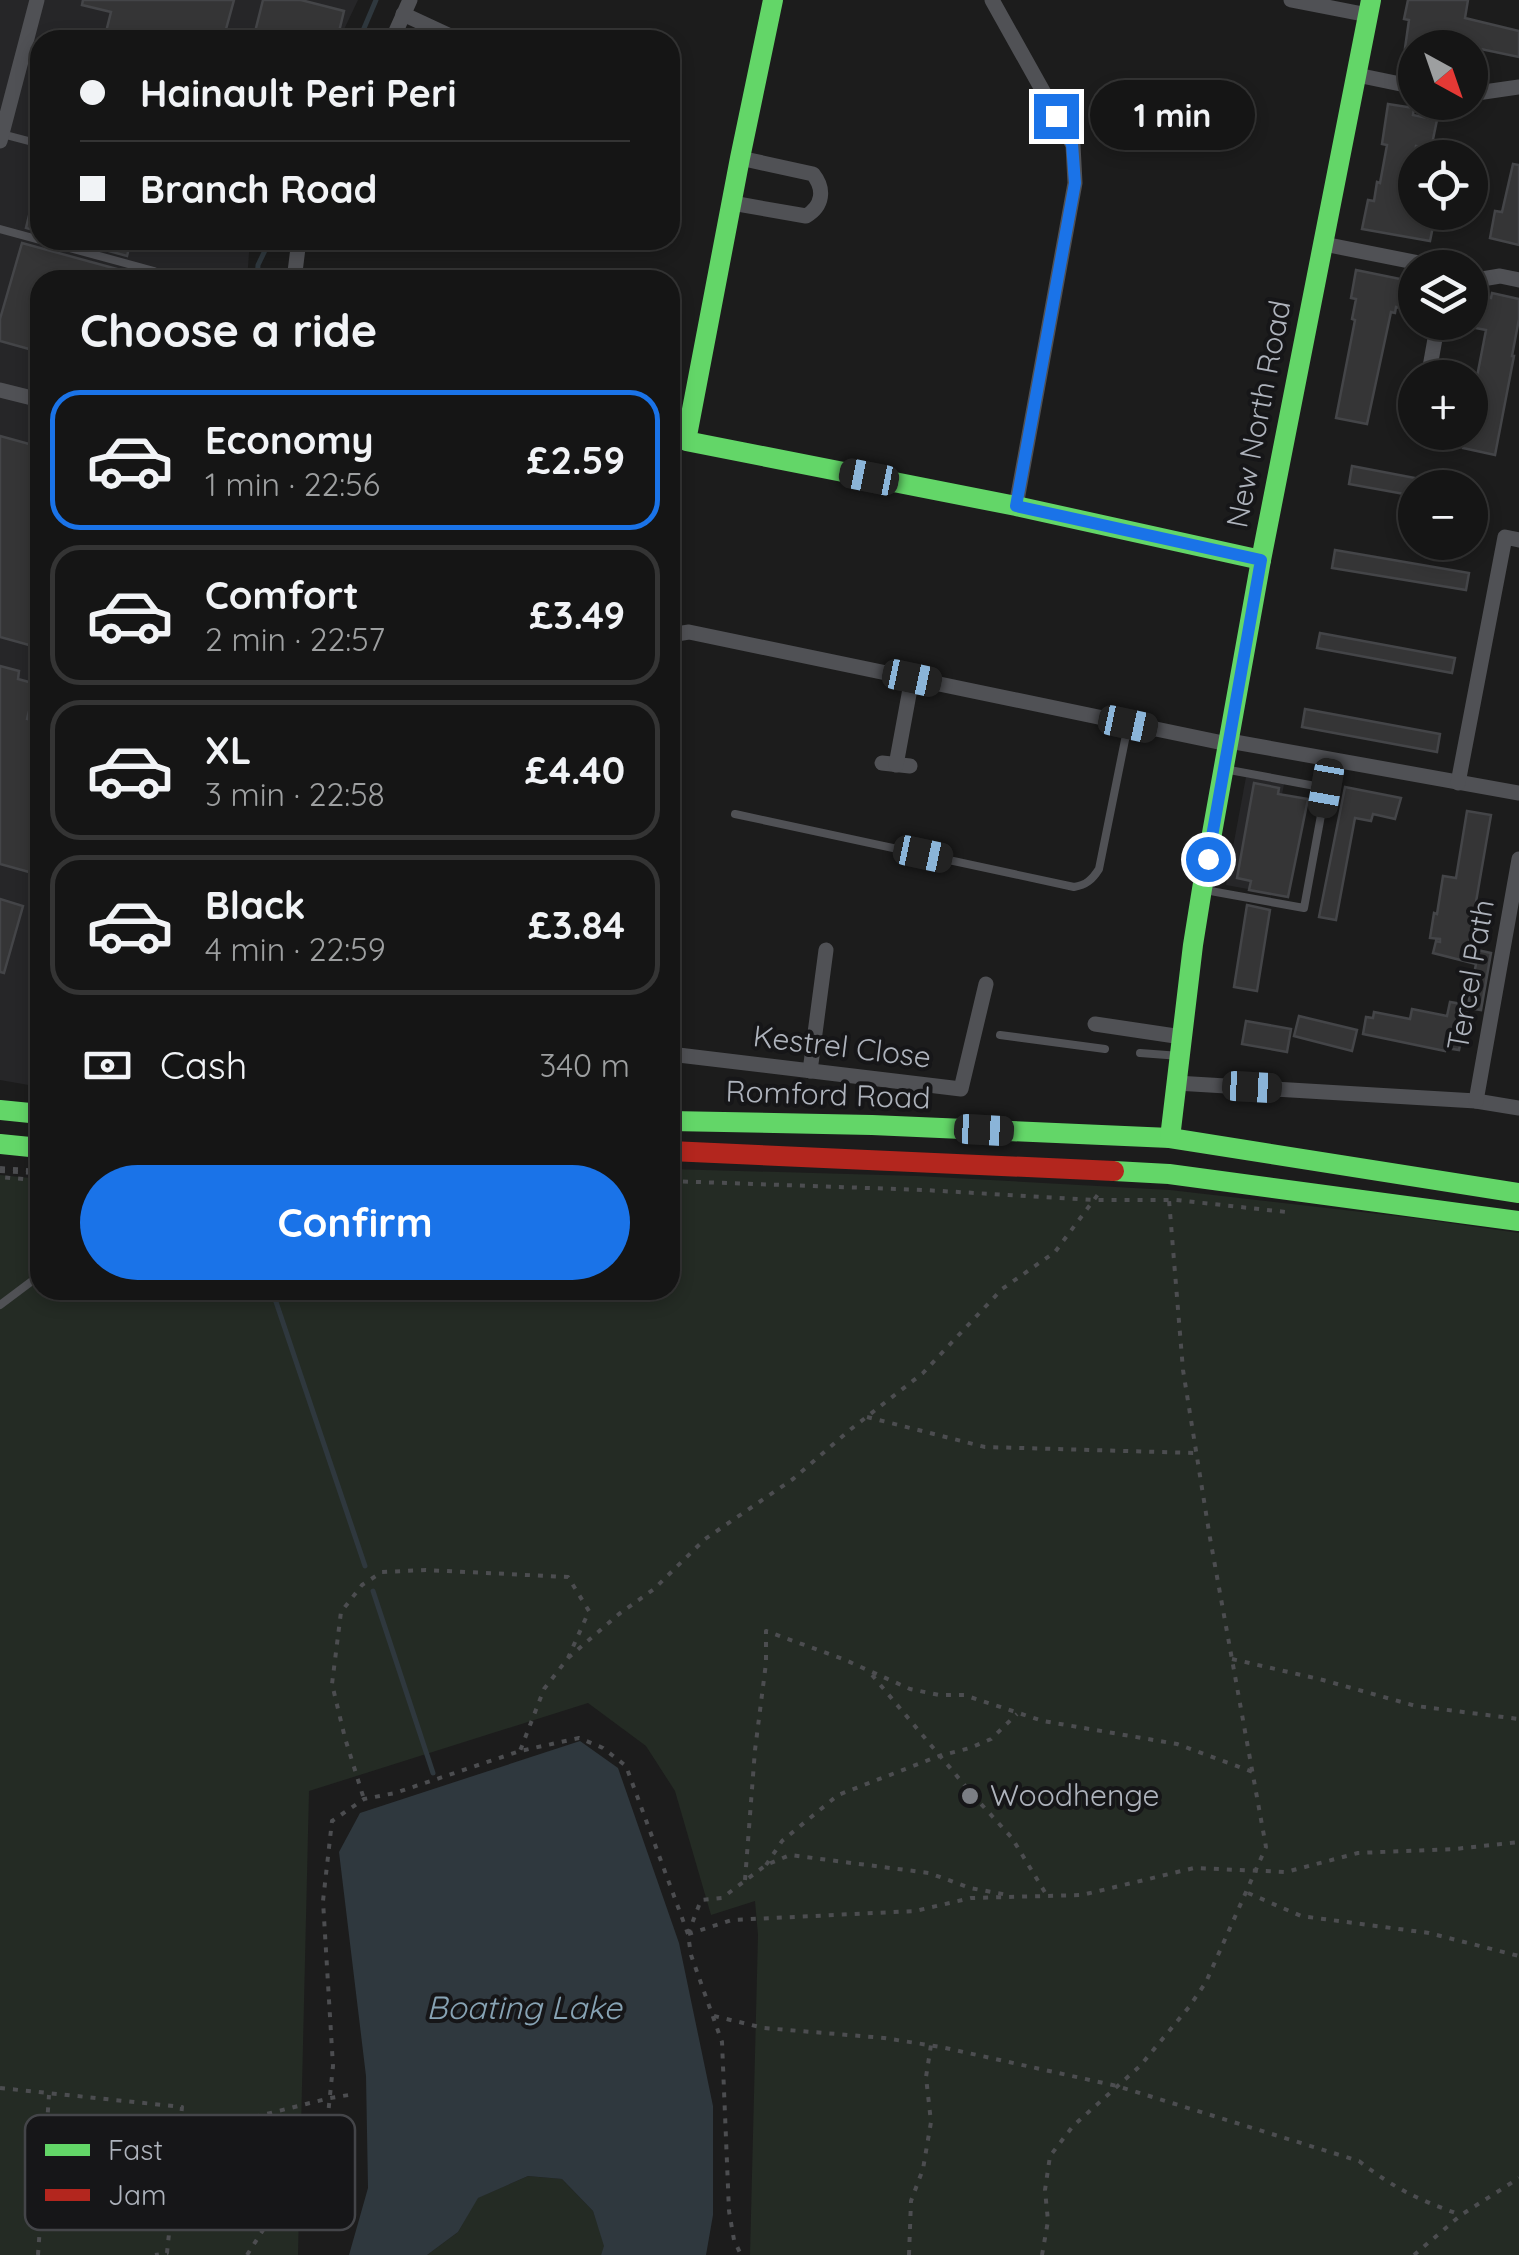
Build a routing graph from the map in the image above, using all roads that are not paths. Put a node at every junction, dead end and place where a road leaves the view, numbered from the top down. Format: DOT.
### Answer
graph roads {
  1 [pos="37,0"];
  2 [pos="773,0"];
  3 [pos="992,0"];
  4 [pos="1292,0"];
  5 [pos="407,7"];
  6 [pos="1370,7"];
  7 [pos="34,30"];
  8 [pos="397,30"];
  9 [pos="443,30"];
  10 [pos="30,50"];
  11 [pos="1357,76"];
  12 [pos="1398,84"];
  13 [pos="1519,87"];
  14 [pos="1488,91"];
  15 [pos="1,138"];
  16 [pos="30,142"];
  17 [pos="740,158"];
  18 [pos="732,204"];
  19 [pos="0,229"];
  20 [pos="30,237"];
  21 [pos="1324,244"];
  22 [pos="77,250"];
  23 [pos="1398,259"];
  24 [pos="150,270"];
  25 [pos="1488,278"];
  26 [pos="1519,280"];
  27 [pos="0,390"];
  28 [pos="30,398"];
  29 [pos="680,430"];
  30 [pos="680,439"];
  31 [pos="1016,506"];
  32 [pos="1519,540"];
  33 [pos="1261,560"];
  34 [pos="680,633"];
  35 [pos="912,678"];
  36 [pos="1128,724"];
  37 [pos="1228,743"];
  38 [pos="896,765"];
  39 [pos="1224,768"];
  40 [pos="1458,782"];
  41 [pos="1519,793"];
  42 [pos="735,814"];
  43 [pos="1519,859"];
  44 [pos="1202,890"];
  45 [pos="826,950"];
  46 [pos="986,984"];
  47 [pos="1095,1024"];
  48 [pos="1000,1035"];
  49 [pos="1181,1046"];
  50 [pos="1105,1049"];
  51 [pos="1140,1053"];
  52 [pos="680,1055"];
  53 [pos="810,1071"];
  54 [pos="1176,1083"];
  55 [pos="1476,1101"];
  56 [pos="1519,1108"];
  57 [pos="0,1110"];
  58 [pos="30,1113"];
  59 [pos="680,1121"];
  60 [pos="1170,1138"];
  61 [pos="0,1144"];
  62 [pos="30,1147"];
  63 [pos="680,1151"];
  64 [pos="1169,1174"];
  65 [pos="1519,1194"];
  66 [pos="1519,1220"];
  67 [pos="30,1282"];
  68 [pos="0,1305"];
  1 -- 7 [label="street"];
  2 -- 17 [label="street"];
  3 -- 31 [label="street"];
  4 -- 6 [label="street"];
  5 -- 8 [label="street"];
  5 -- 9 [label="street"];
  6 -- 11 [label="street, New North Road"];
  10 -- 15 [label="street"];
  11 -- 12 [label="street"];
  11 -- 21 [label="street, New North Road"];
  13 -- 14 [label="street"];
  15 -- 16 [label="lane"];
  17 -- 18 [label="street"];
  17 -- 18 [label="street"];
  18 -- 29 [label="street"];
  19 -- 20 [label="lane"];
  21 -- 23 [label="street"];
  21 -- 33 [label="street, New North Road"];
  22 -- 24 [label="lane"];
  25 -- 26 [label="street"];
  27 -- 28 [label="street"];
  30 -- 31 [label="street"];
  31 -- 33 [label="street"];
  32 -- 40 [label="street"];
  33 -- 37 [label="street, New North Road"];
  34 -- 35 [label="street"];
  35 -- 36 [label="street"];
  35 -- 38 [label="street"];
  36 -- 37 [label="street"];
  36 -- 42 [label="lane"];
  37 -- 39 [label="street, New North Road"];
  37 -- 40 [label="street"];
  39 -- 44 [label="street, New North Road"];
  39 -- 44 [label="lane"];
  40 -- 41 [label="street"];
  43 -- 55 [label="street, Tercel Path"];
  44 -- 49 [label="street, New North Road"];
  45 -- 53 [label="street"];
  46 -- 53 [label="street, Kestrel Close"];
  47 -- 49 [label="street"];
  48 -- 50 [label="lane"];
  49 -- 51 [label="lane"];
  49 -- 54 [label="street, New North Road"];
  52 -- 53 [label="street, Kestrel Close"];
  54 -- 55 [label="street"];
  54 -- 60 [label="street, New North Road"];
  55 -- 56 [label="street"];
  57 -- 58 [label="street"];
  59 -- 60 [label="street, Romford Road"];
  60 -- 64 [label="street, New North Road"];
  60 -- 65 [label="street, Romford Road"];
  61 -- 62 [label="street"];
  63 -- 64 [label="street, Romford Road"];
  64 -- 66 [label="street, Romford Road"];
  67 -- 68 [label="lane"];
}
